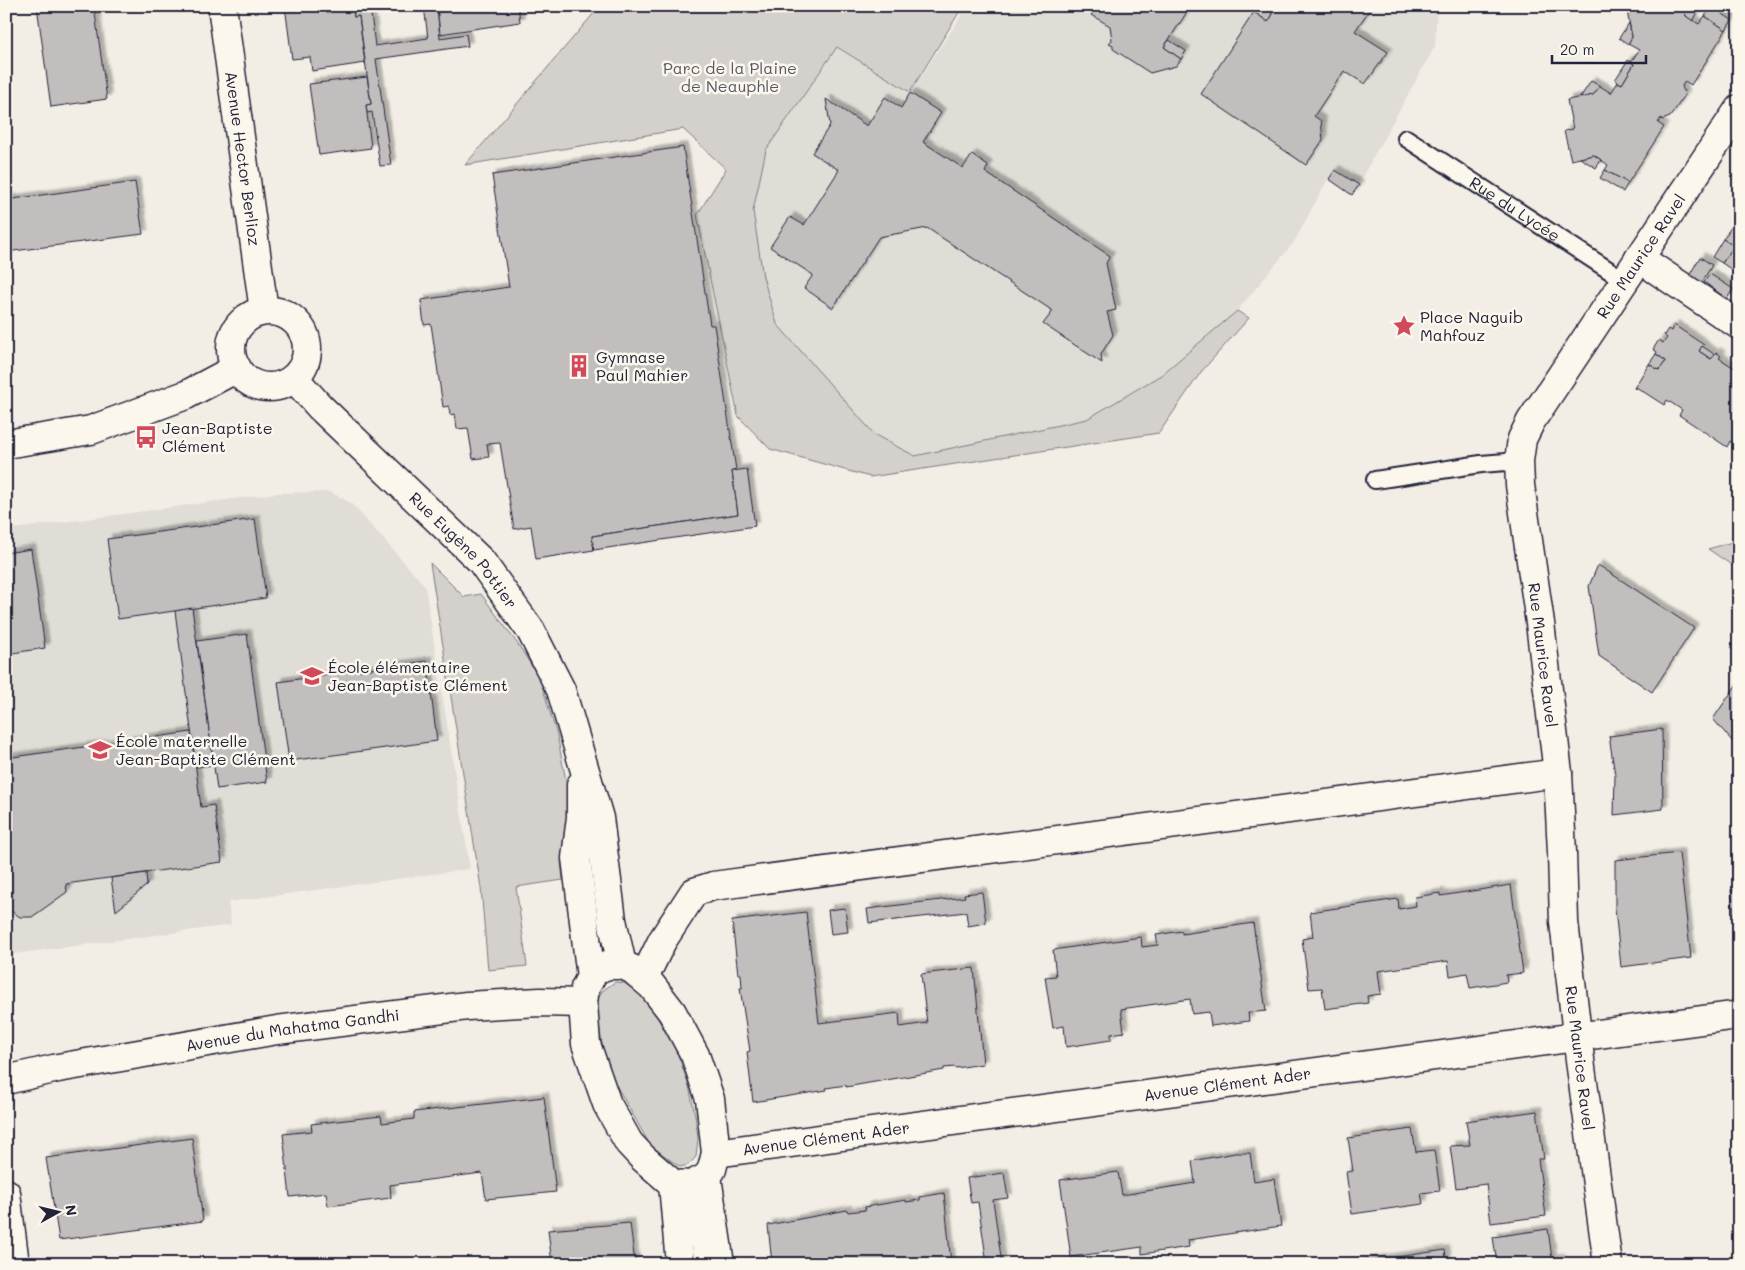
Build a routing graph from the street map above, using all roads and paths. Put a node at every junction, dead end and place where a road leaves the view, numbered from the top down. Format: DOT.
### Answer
graph roads {
  1 [pos="222,6"];
  2 [pos="1739,109"];
  3 [pos="1406,138"];
  4 [pos="1631,270"];
  5 [pos="264,311"];
  6 [pos="1739,325"];
  7 [pos="237,368"];
  8 [pos="294,378"];
  9 [pos="6,444"];
  10 [pos="1519,462"];
  11 [pos="1376,480"];
  12 [pos="582,758"];
  13 [pos="1558,772"];
  14 [pos="633,971"];
  15 [pos="587,990"];
  16 [pos="1739,1015"];
  17 [pos="1577,1037"];
  18 [pos="6,1080"];
  19 [pos="697,1175"];
  20 [pos="6,1193"];
  21 [pos="16,1264"];
  22 [pos="680,1264"];
  23 [pos="703,1264"];
  24 [pos="720,1264"];
  25 [pos="1608,1264"];
  1 -- 5 [label="street, Avenue Hector Berlioz"];
  2 -- 4 [label="street, Rue Maurice Ravel"];
  3 -- 4 [label="lane, Rue du Lycée"];
  4 -- 6 [label="street"];
  4 -- 10 [label="street, Rue Maurice Ravel"];
  5 -- 7 [label="street"];
  5 -- 8 [label="street"];
  7 -- 8 [label="street"];
  7 -- 9 [label="street"];
  8 -- 12 [label="street, Rue Eugène Pottier"];
  10 -- 11 [label="lane"];
  10 -- 13 [label="street, Rue Maurice Ravel"];
  12 -- 14 [label="street, Rue Eugène Pottier"];
  12 -- 15 [label="street, Rue Eugène Pottier"];
  13 -- 14 [label="street"];
  13 -- 17 [label="street, Rue Maurice Ravel"];
  14 -- 15 [label="street"];
  14 -- 19 [label="street"];
  15 -- 18 [label="street, Avenue du Mahatma Gandhi"];
  15 -- 19 [label="street, Rue Eugène Pottier"];
  16 -- 17 [label="street, Avenue Clément Ader"];
  17 -- 19 [label="street, Avenue Clément Ader"];
  17 -- 25 [label="street, Rue Maurice Ravel"];
  19 -- 22 [label="street"];
  19 -- 23 [label="lane"];
  19 -- 24 [label="street"];
  20 -- 21 [label="street"];
}
